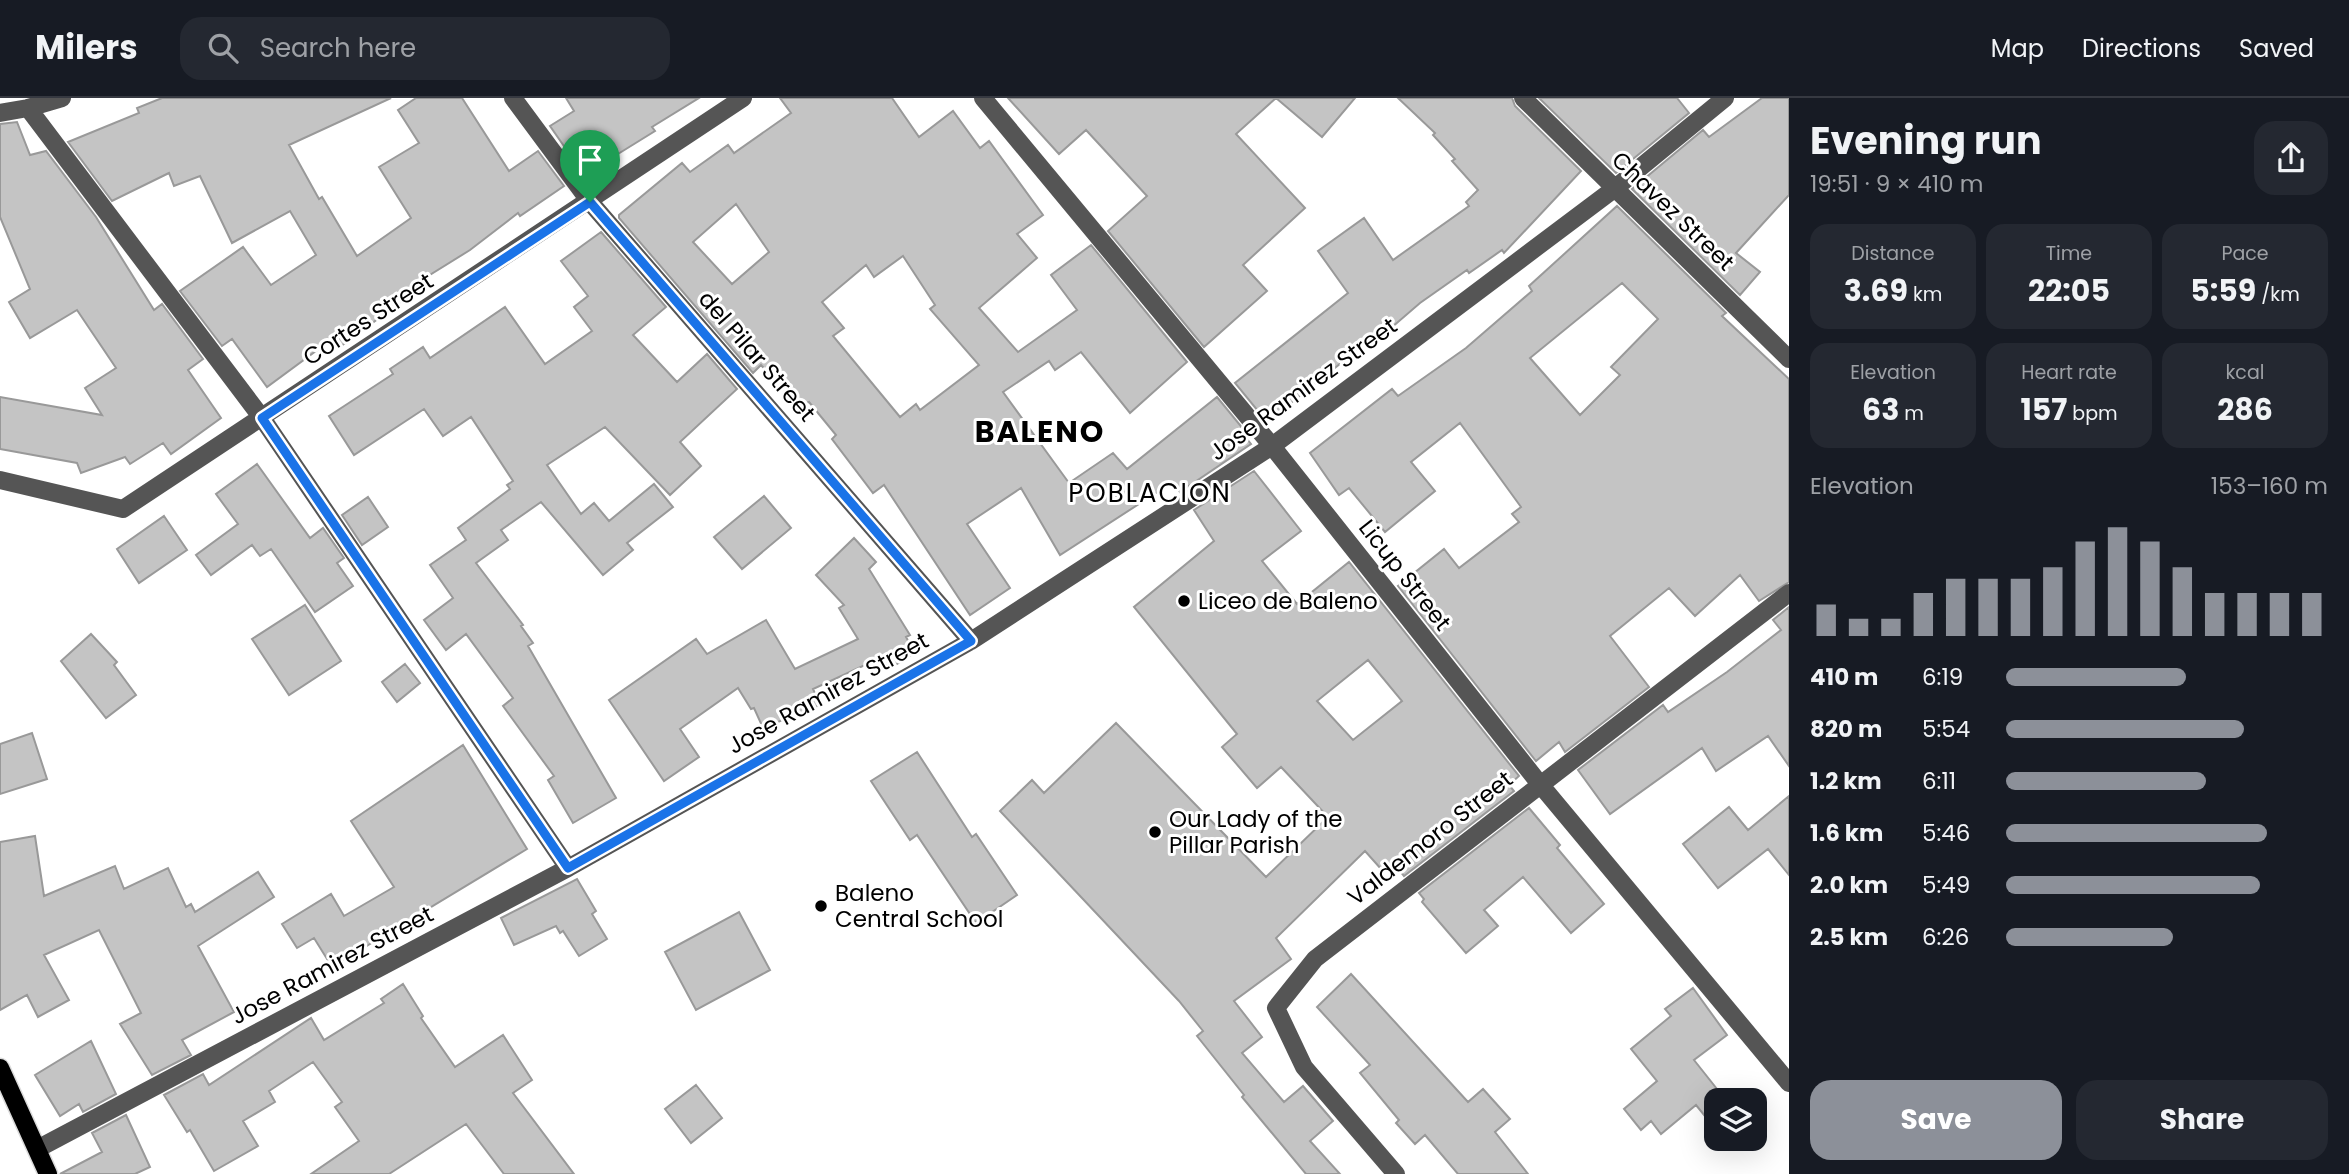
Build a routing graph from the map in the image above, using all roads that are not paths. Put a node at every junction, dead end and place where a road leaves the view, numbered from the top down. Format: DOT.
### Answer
graph roads {
  1 [pos="62,98"];
  2 [pos="513,98"];
  3 [pos="743,98"];
  4 [pos="982,98"];
  5 [pos="1523,98"];
  6 [pos="1725,98"];
  7 [pos="28,108"];
  8 [pos="0,113"];
  9 [pos="1614,189"];
  10 [pos="590,202"];
  11 [pos="1789,359"];
  12 [pos="262,418"];
  13 [pos="1272,446"];
  14 [pos="0,480"];
  15 [pos="1789,593"];
  16 [pos="971,641"];
  17 [pos="1539,783"];
  18 [pos="568,868"];
  19 [pos="0,1068"];
  20 [pos="1789,1083"];
  21 [pos="39,1148"];
  22 [pos="48,1174"];
  23 [pos="1396,1174"];
  1 -- 7 [label="street"];
  2 -- 10 [label="street, del Pilar Street"];
  3 -- 10 [label="street, Cortes Street"];
  4 -- 13 [label="street, Licup Street"];
  5 -- 9 [label="street, Chavez Street"];
  6 -- 9 [label="street, Jose Ramirez Street"];
  7 -- 8 [label="street"];
  7 -- 12 [label="street"];
  9 -- 11 [label="street, Chavez Street"];
  9 -- 13 [label="street, Jose Ramirez Street"];
  10 -- 12 [label="street, Cortes Street"];
  10 -- 16 [label="street, del Pilar Street"];
  12 -- 14 [label="street, Cortes Street"];
  12 -- 18 [label="street"];
  13 -- 16 [label="street, Jose Ramirez Street"];
  13 -- 17 [label="street, Licup Street"];
  15 -- 17 [label="street, Valdemoro Street"];
  16 -- 18 [label="street, Jose Ramirez Street"];
  17 -- 20 [label="street, Licup Street"];
  17 -- 23 [label="street, Valdemoro Street"];
  18 -- 21 [label="street, Jose Ramirez Street"];
  19 -- 21 [label="main road"];
  21 -- 22 [label="main road"];
}
